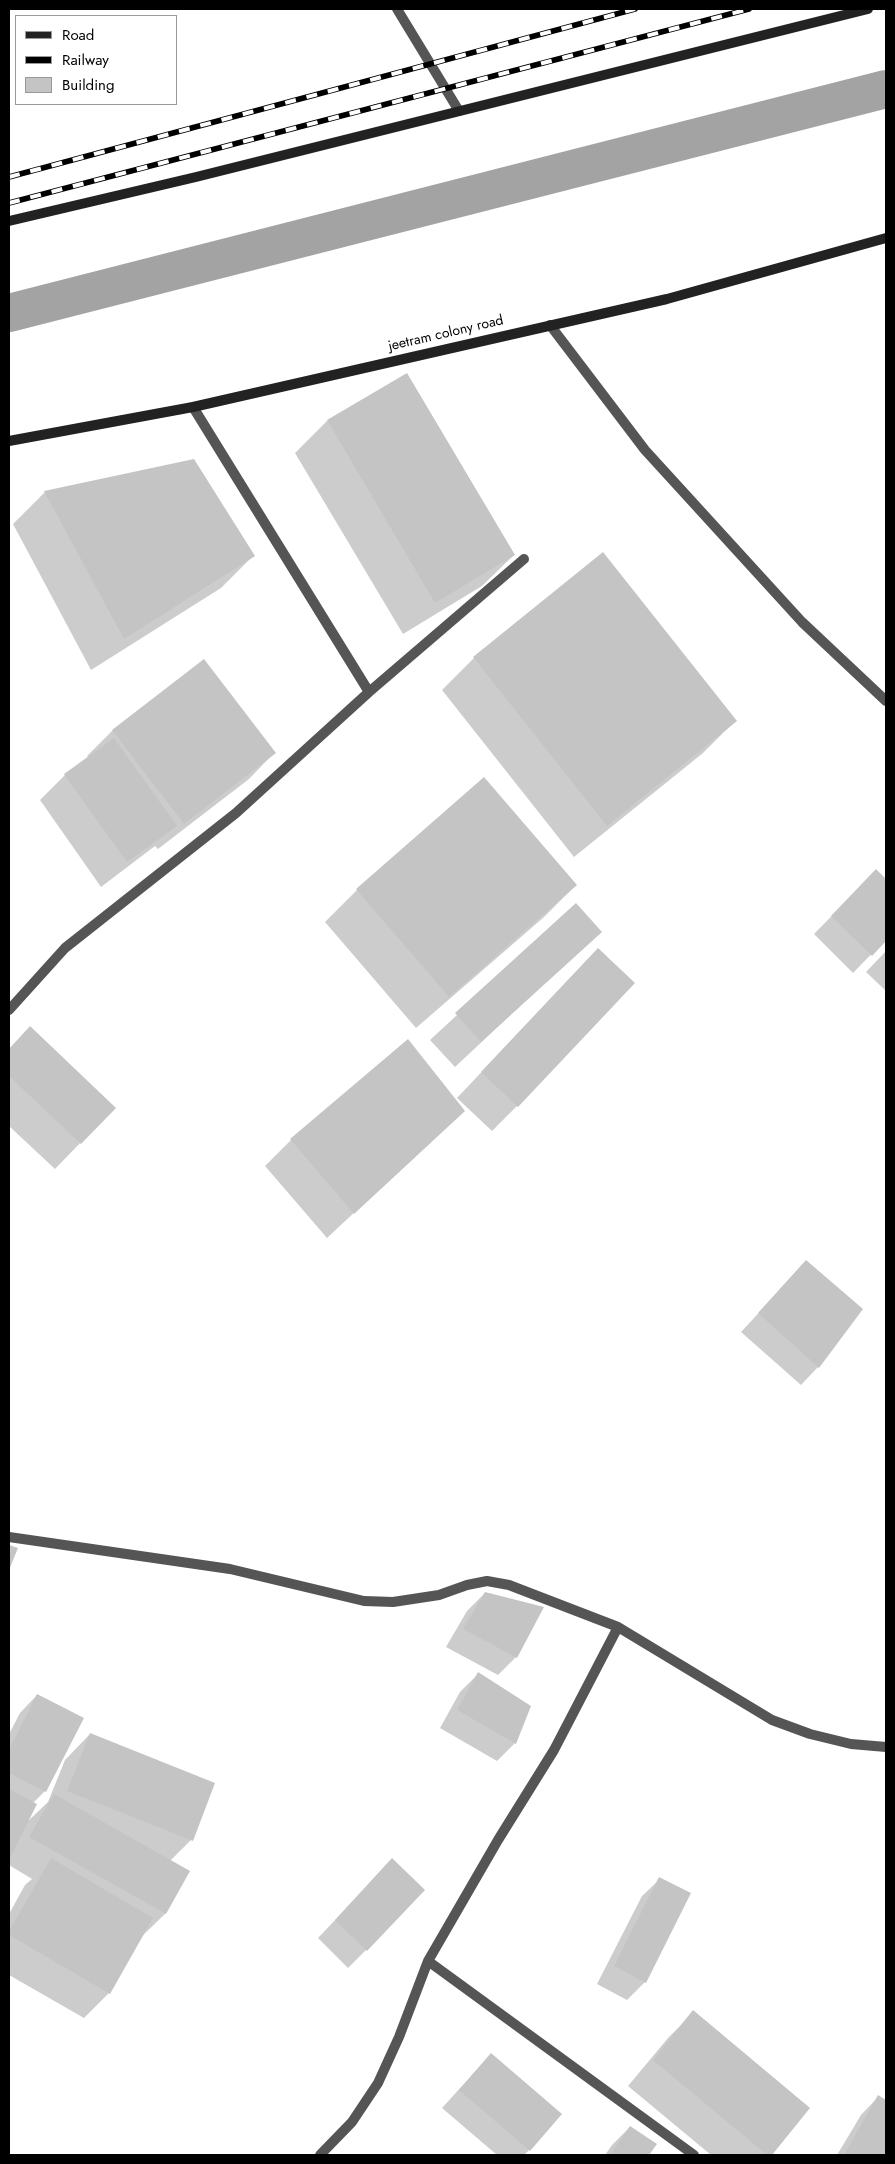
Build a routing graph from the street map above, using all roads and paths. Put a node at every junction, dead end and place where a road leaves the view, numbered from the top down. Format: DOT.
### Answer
graph roads {
  1 [pos="397,9"];
  2 [pos="868,9"];
  3 [pos="459,111"];
  4 [pos="9,221"];
  5 [pos="886,238"];
  6 [pos="550,324"];
  7 [pos="193,407"];
  8 [pos="9,441"];
  9 [pos="524,559"];
  10 [pos="369,692"];
  11 [pos="886,701"];
  12 [pos="9,1010"];
  13 [pos="9,1538"];
  14 [pos="618,1627"];
  15 [pos="886,1747"];
  16 [pos="428,1961"];
  17 [pos="320,2155"];
  18 [pos="694,2155"];
  1 -- 3 [label="street"];
  2 -- 3 [label="street"];
  3 -- 4 [label="street"];
  5 -- 6 [label="street, jeetram colony road"];
  6 -- 7 [label="street, jeetram colony road"];
  6 -- 11 [label="street"];
  7 -- 8 [label="street, jeetram colony road"];
  7 -- 10 [label="street"];
  9 -- 10 [label="street"];
  10 -- 12 [label="street"];
  13 -- 14 [label="street"];
  14 -- 15 [label="street"];
  14 -- 16 [label="street"];
  16 -- 17 [label="street"];
  16 -- 18 [label="street"];
}
